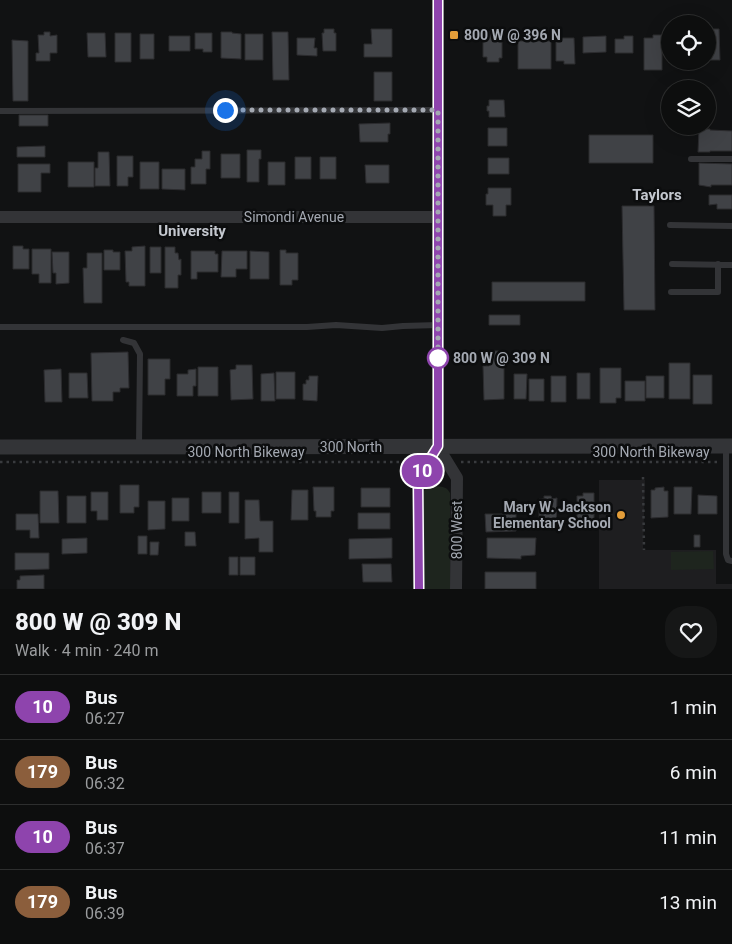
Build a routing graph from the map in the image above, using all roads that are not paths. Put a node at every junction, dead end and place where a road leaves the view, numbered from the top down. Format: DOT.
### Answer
graph roads {
  1 [pos="438,0"];
  2 [pos="0,110"];
  3 [pos="438,110"];
  4 [pos="691,159"];
  5 [pos="732,159"];
  6 [pos="0,217"];
  7 [pos="438,217"];
  8 [pos="670,225"];
  9 [pos="732,226"];
  10 [pos="672,264"];
  11 [pos="718,264"];
  12 [pos="732,265"];
  13 [pos="671,292"];
  14 [pos="438,325"];
  15 [pos="0,327"];
  16 [pos="123,340"];
  17 [pos="438,446"];
  18 [pos="729,446"];
  19 [pos="0,447"];
  20 [pos="139,447"];
  21 [pos="732,561"];
  22 [pos="419,589"];
  23 [pos="456,589"];
  1 -- 3 [label="street, 800 West"];
  2 -- 3 [label="lane"];
  3 -- 7 [label="street, 800 West"];
  4 -- 5 [label="lane"];
  6 -- 7 [label="street, Simondi Avenue"];
  7 -- 14 [label="street, 800 West"];
  8 -- 9 [label="lane"];
  10 -- 11 [label="lane"];
  11 -- 12 [label="lane"];
  11 -- 13 [label="lane"];
  14 -- 15 [label="lane"];
  14 -- 17 [label="street, 800 West"];
  16 -- 20 [label="lane"];
  17 -- 18 [label="street, 300 North"];
  17 -- 20 [label="street, 300 North"];
  17 -- 22 [label="street"];
  17 -- 23 [label="street, 800 West"];
  18 -- 21 [label="lane"];
  19 -- 20 [label="street, 300 North"];
}
